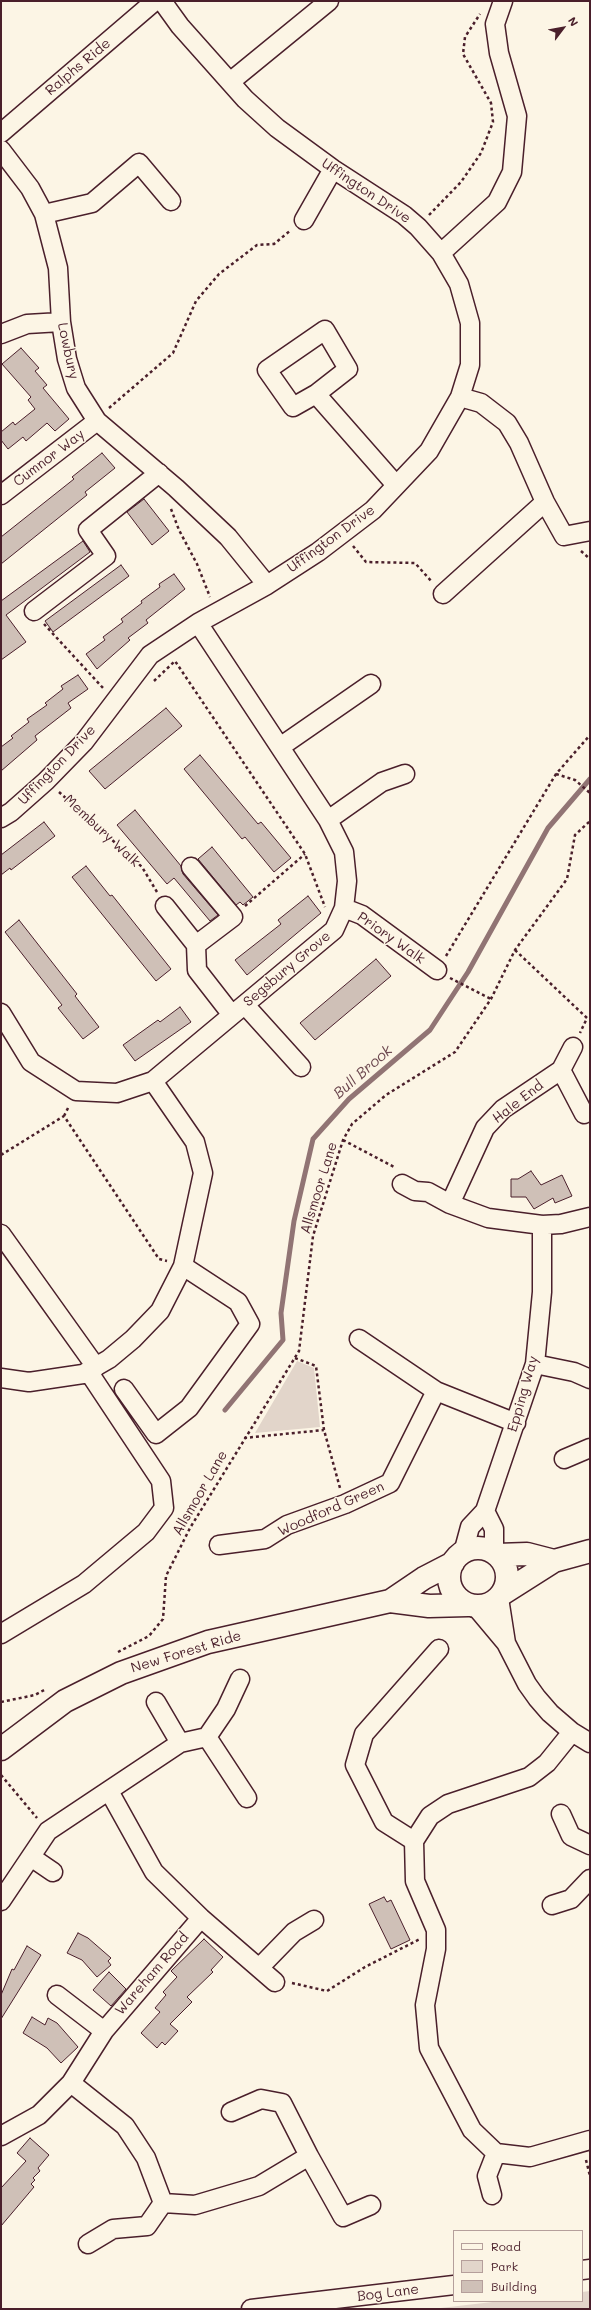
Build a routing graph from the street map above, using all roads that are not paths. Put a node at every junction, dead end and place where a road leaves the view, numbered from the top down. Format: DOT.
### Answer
graph roads {
  1 [pos="155,1"];
  2 [pos="162,1"];
  3 [pos="329,1"];
  4 [pos="503,2"];
  5 [pos="230,82"];
  6 [pos="1,133"];
  7 [pos="1,150"];
  8 [pos="333,169"];
  9 [pos="171,201"];
  10 [pos="44,214"];
  11 [pos="304,220"];
  12 [pos="441,253"];
  13 [pos="61,322"];
  14 [pos="1,334"];
  15 [pos="316,394"];
  16 [pos="460,397"];
  17 [pos="97,421"];
  18 [pos="159,473"];
  19 [pos="396,485"];
  20 [pos="1,494"];
  21 [pos="545,502"];
  22 [pos="590,531"];
  23 [pos="267,585"];
  24 [pos="443,594"];
  25 [pos="34,611"];
  26 [pos="198,623"];
  27 [pos="371,684"];
  28 [pos="280,747"];
  29 [pos="405,774"];
  30 [pos="1,818"];
  31 [pos="328,820"];
  32 [pos="191,867"];
  33 [pos="166,906"];
  34 [pos="344,908"];
  35 [pos="196,945"];
  36 [pos="437,970"];
  37 [pos="239,1010"];
  38 [pos="1,1013"];
  39 [pos="572,1047"];
  40 [pos="301,1067"];
  41 [pos="561,1070"];
  42 [pos="152,1081"];
  43 [pos="584,1114"];
  44 [pos="399,1176"];
  45 [pos="450,1204"];
  46 [pos="590,1217"];
  47 [pos="542,1225"];
  48 [pos="1,1234"];
  49 [pos="183,1266"];
  50 [pos="359,1339"];
  51 [pos="535,1364"];
  52 [pos="92,1369"];
  53 [pos="1,1378"];
  54 [pos="590,1379"];
  55 [pos="124,1389"];
  56 [pos="436,1391"];
  57 [pos="516,1423"];
  58 [pos="590,1448"];
  59 [pos="564,1459"];
  60 [pos="485,1511"];
  61 [pos="219,1546"];
  62 [pos="590,1551"];
  63 [pos="496,1554"];
  64 [pos="458,1558"];
  65 [pos="554,1562"];
  66 [pos="501,1596"];
  67 [pos="390,1600"];
  68 [pos="472,1605"];
  69 [pos="1,1634"];
  70 [pos="506,1643"];
  71 [pos="439,1649"];
  72 [pos="240,1679"];
  73 [pos="156,1702"];
  74 [pos="572,1732"];
  75 [pos="207,1737"];
  76 [pos="180,1743"];
  77 [pos="590,1743"];
  78 [pos="1,1749"];
  79 [pos="109,1791"];
  80 [pos="247,1798"];
  81 [pos="561,1814"];
  82 [pos="414,1841"];
  83 [pos="590,1845"];
  84 [pos="31,1857"];
  85 [pos="53,1872"];
  86 [pos="590,1879"];
  87 [pos="3,1892"];
  88 [pos="552,1905"];
  89 [pos="201,1918"];
  90 [pos="314,1920"];
  91 [pos="259,1968"];
  92 [pos="275,1982"];
  93 [pos="57,1994"];
  94 [pos="104,2031"];
  95 [pos="71,2083"];
  96 [pos="232,2112"];
  97 [pos="1,2136"];
  98 [pos="590,2140"];
  99 [pos="496,2153"];
  100 [pos="309,2156"];
  101 [pos="492,2195"];
  102 [pos="163,2203"];
  103 [pos="371,2205"];
  104 [pos="88,2244"];
  105 [pos="453,2285"];
  106 [pos="251,2309"];
  1 -- 6 [label="street, Ralphs Ride"];
  2 -- 5 [label="street, Uffington Drive"];
  3 -- 5 [label="street"];
  4 -- 12 [label="street"];
  5 -- 8 [label="street, Uffington Drive"];
  7 -- 10 [label="street, Lowbury"];
  8 -- 11 [label="street"];
  8 -- 12 [label="street, Uffington Drive"];
  9 -- 10 [label="street"];
  10 -- 13 [label="street, Lowbury"];
  12 -- 16 [label="street, Uffington Drive"];
  13 -- 14 [label="street"];
  13 -- 17 [label="street, Lowbury"];
  15 -- 15 [label="street"];
  15 -- 19 [label="street"];
  16 -- 19 [label="street, Uffington Drive"];
  16 -- 21 [label="street"];
  17 -- 18 [label="street, Lowbury"];
  17 -- 20 [label="street, Cumnor Way"];
  18 -- 23 [label="street, Lowbury"];
  18 -- 25 [label="street"];
  19 -- 23 [label="street, Uffington Drive"];
  21 -- 22 [label="street"];
  21 -- 24 [label="street"];
  23 -- 26 [label="street, Uffington Drive"];
  26 -- 28 [label="street, Segsbury Grove"];
  26 -- 30 [label="street, Uffington Drive"];
  27 -- 28 [label="street"];
  28 -- 31 [label="street, Segsbury Grove"];
  29 -- 31 [label="street"];
  31 -- 34 [label="street, Segsbury Grove"];
  32 -- 35 [label="street"];
  33 -- 35 [label="street"];
  34 -- 36 [label="street, Priory Walk"];
  34 -- 37 [label="street, Segsbury Grove"];
  35 -- 37 [label="street"];
  37 -- 40 [label="street"];
  37 -- 42 [label="street, Segsbury Grove"];
  38 -- 42 [label="street, Segsbury Grove"];
  39 -- 41 [label="street"];
  41 -- 43 [label="street"];
  41 -- 45 [label="street, Hale End"];
  42 -- 49 [label="street"];
  44 -- 45 [label="street"];
  45 -- 47 [label="street"];
  46 -- 47 [label="street"];
  47 -- 51 [label="street, Epping Way"];
  48 -- 52 [label="street"];
  49 -- 52 [label="street"];
  49 -- 55 [label="street"];
  50 -- 56 [label="street"];
  51 -- 54 [label="street"];
  51 -- 57 [label="street, Epping Way"];
  52 -- 53 [label="street"];
  52 -- 69 [label="street"];
  56 -- 57 [label="street"];
  56 -- 61 [label="street, Woodford Green"];
  57 -- 60 [label="street, Epping Way"];
  58 -- 59 [label="street"];
  60 -- 63 [label="street"];
  60 -- 64 [label="street, Epping Way"];
  62 -- 65 [label="main road, New Forest Ride"];
  63 -- 64 [label="main road, New Forest Ride"];
  63 -- 65 [label="main road, New Forest Ride"];
  63 -- 66 [label="main road"];
  64 -- 67 [label="main road, New Forest Ride"];
  64 -- 68 [label="main road"];
  65 -- 66 [label="main road, New Forest Ride"];
  66 -- 68 [label="main road, New Forest Ride"];
  66 -- 70 [label="street"];
  67 -- 68 [label="main road, New Forest Ride"];
  67 -- 78 [label="main road, New Forest Ride"];
  68 -- 70 [label="street"];
  70 -- 74 [label="street"];
  71 -- 82 [label="street"];
  72 -- 75 [label="street"];
  73 -- 76 [label="street"];
  74 -- 77 [label="street"];
  74 -- 82 [label="street"];
  75 -- 76 [label="street"];
  75 -- 80 [label="street"];
  76 -- 79 [label="street"];
  79 -- 84 [label="street"];
  79 -- 89 [label="street"];
  81 -- 83 [label="street"];
  82 -- 99 [label="street"];
  84 -- 85 [label="street"];
  84 -- 87 [label="street"];
  86 -- 88 [label="street"];
  89 -- 91 [label="street"];
  89 -- 94 [label="street, Wareham Road"];
  90 -- 91 [label="street"];
  91 -- 92 [label="street"];
  93 -- 94 [label="street"];
  94 -- 95 [label="street, Wareham Road"];
  95 -- 97 [label="street, Wareham Road"];
  95 -- 102 [label="street"];
  96 -- 100 [label="street"];
  98 -- 99 [label="street"];
  99 -- 101 [label="street"];
  100 -- 102 [label="street"];
  100 -- 103 [label="street"];
  102 -- 104 [label="street"];
  105 -- 106 [label="street, Bog Lane"];
}
